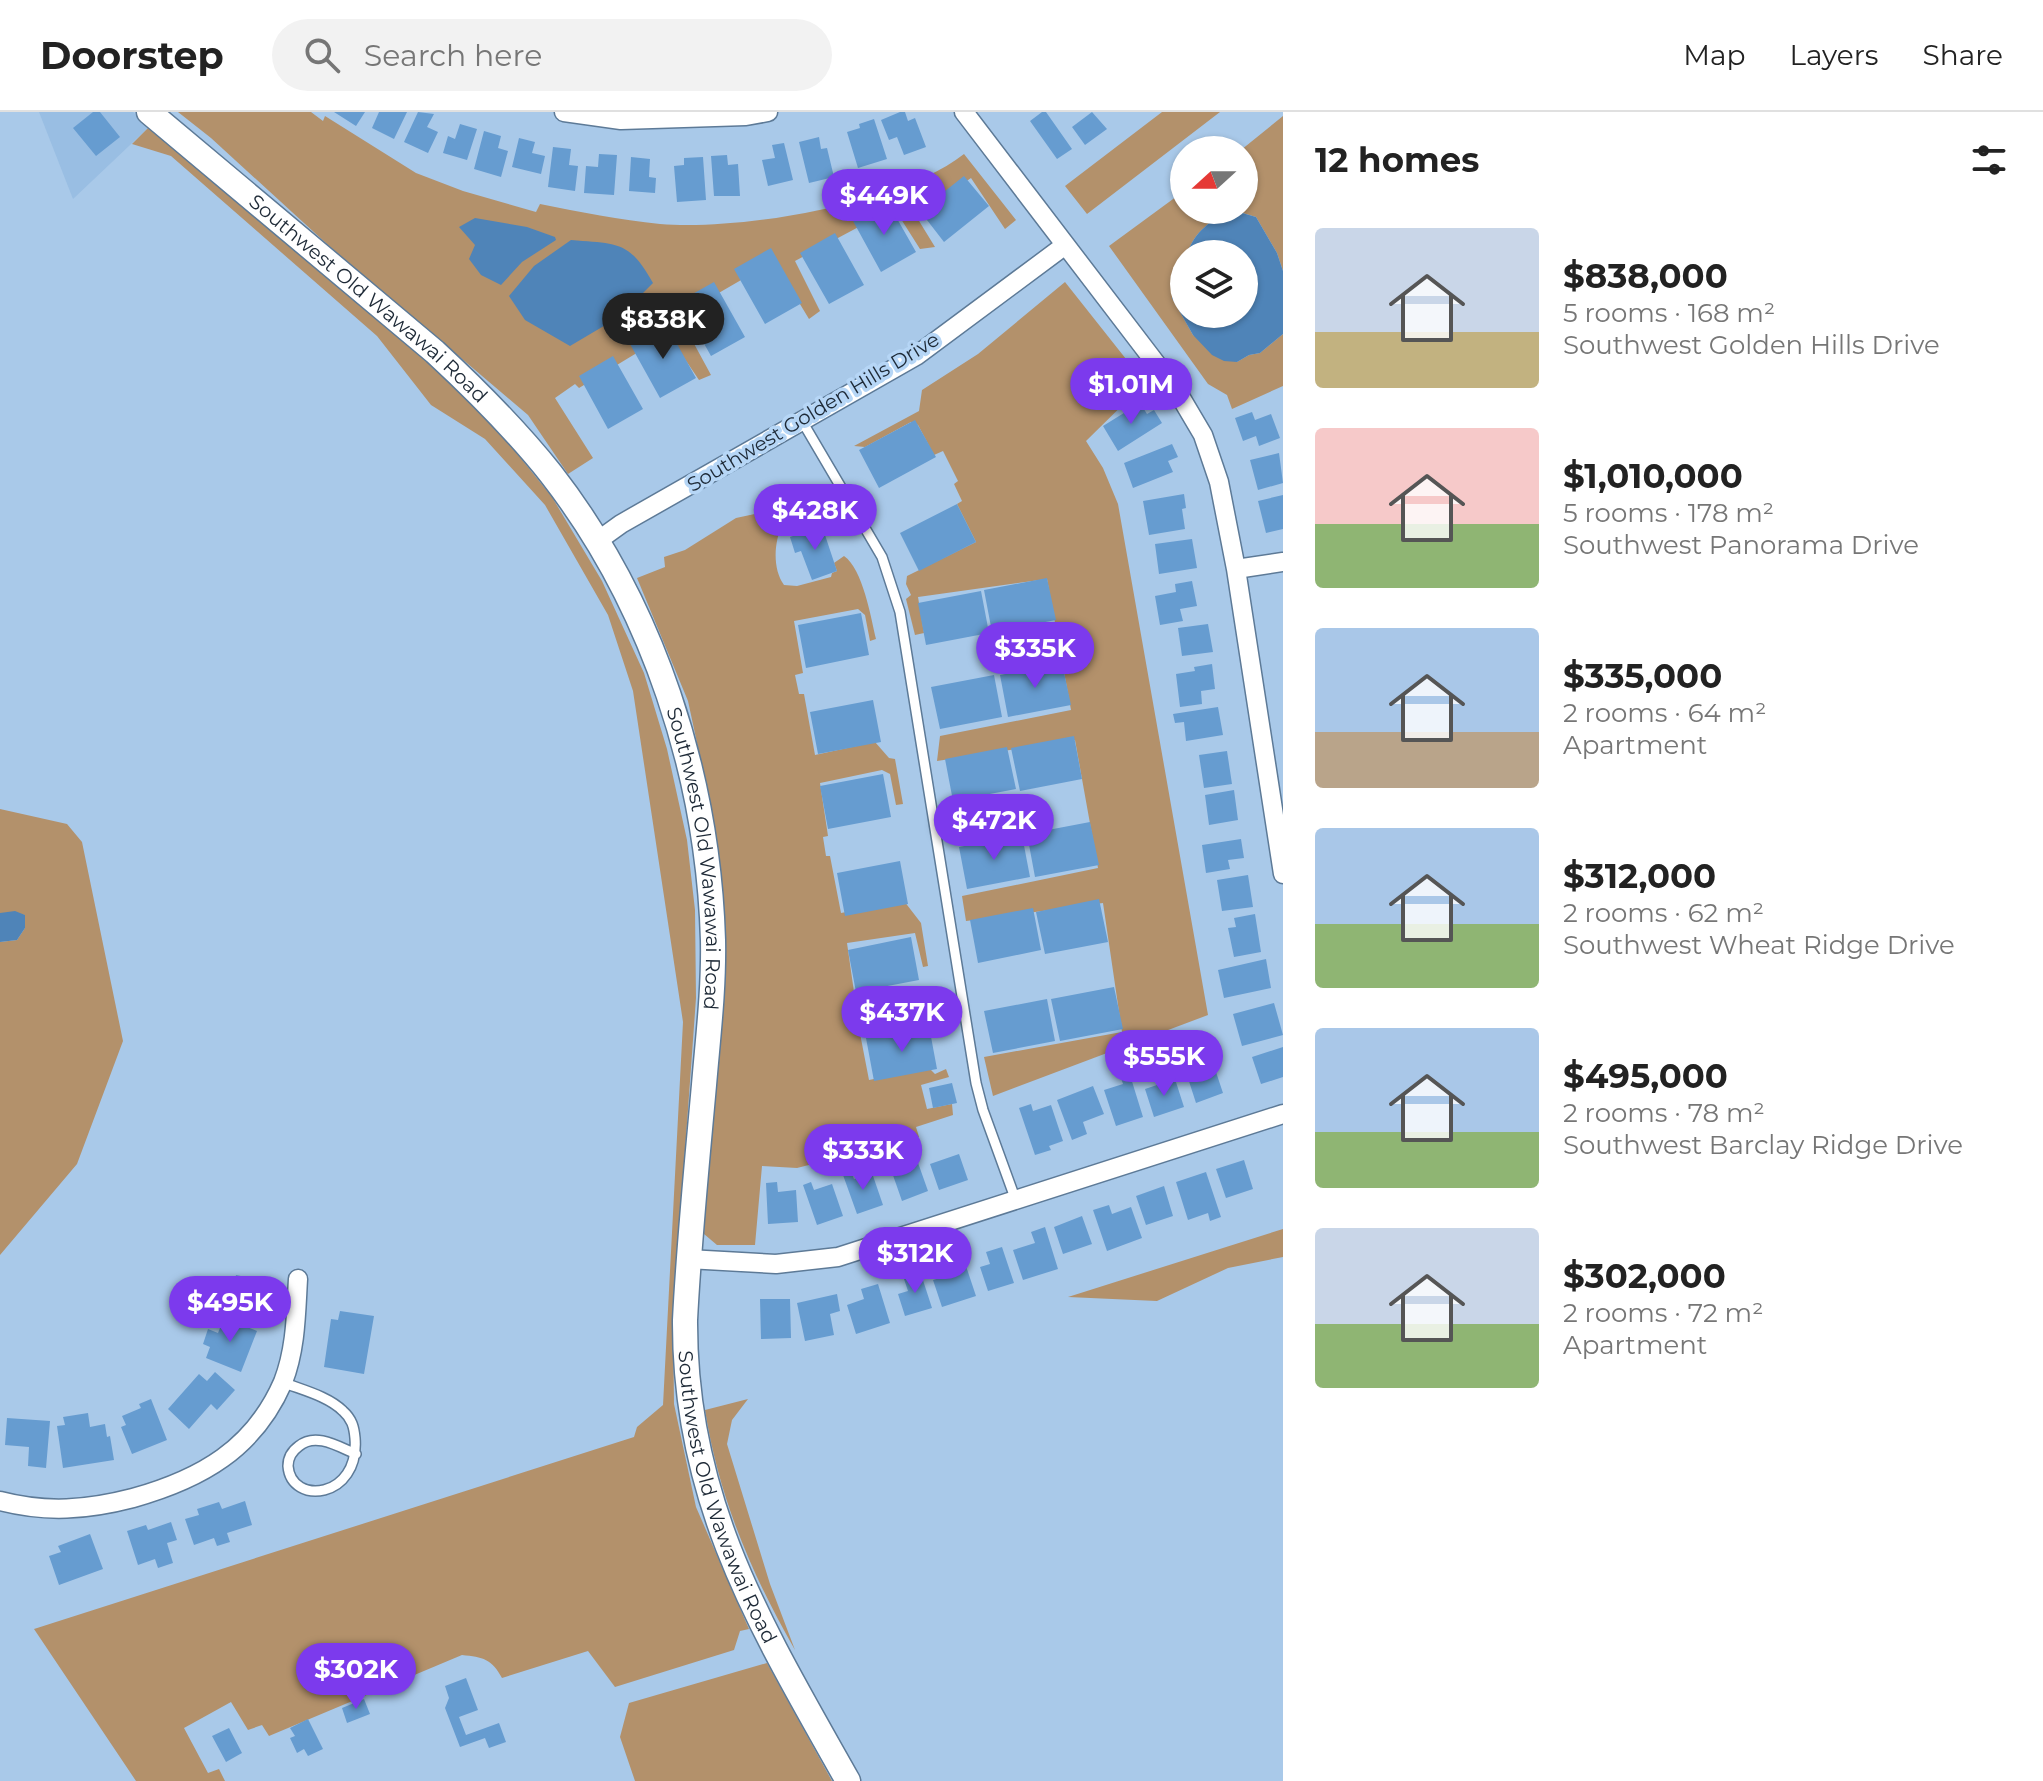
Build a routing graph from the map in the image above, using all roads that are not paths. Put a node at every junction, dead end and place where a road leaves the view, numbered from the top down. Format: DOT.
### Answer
graph roads {
  1 [pos="149,112"];
  2 [pos="564,112"];
  3 [pos="768,112"];
  4 [pos="964,112"];
  5 [pos="668,115"];
  6 [pos="1064,246"];
  7 [pos="802,421"];
  8 [pos="596,542"];
  9 [pos="1283,562"];
  10 [pos="1236,569"];
  11 [pos="1283,874"];
  12 [pos="1283,1114"];
  13 [pos="1015,1198"];
  14 [pos="688,1259"];
  15 [pos="298,1279"];
  16 [pos="282,1382"];
  17 [pos="356,1454"];
  18 [pos="0,1501"];
  19 [pos="848,1781"];
  1 -- 8 [label="main road, Southwest Old Wawawai Road"];
  2 -- 5 [label="street"];
  3 -- 5 [label="street"];
  4 -- 6 [label="street"];
  6 -- 7 [label="street, Southwest Golden Hills Drive"];
  6 -- 10 [label="street"];
  7 -- 8 [label="street, Southwest Golden Hills Drive"];
  7 -- 13 [label="lane"];
  8 -- 14 [label="main road, Southwest Old Wawawai Road"];
  9 -- 10 [label="street"];
  10 -- 11 [label="street"];
  12 -- 13 [label="street"];
  13 -- 14 [label="street"];
  14 -- 19 [label="main road, Southwest Old Wawawai Road"];
  15 -- 16 [label="street"];
  16 -- 17 [label="lane"];
  16 -- 18 [label="street"];
  17 -- 17 [label="lane"];
}
